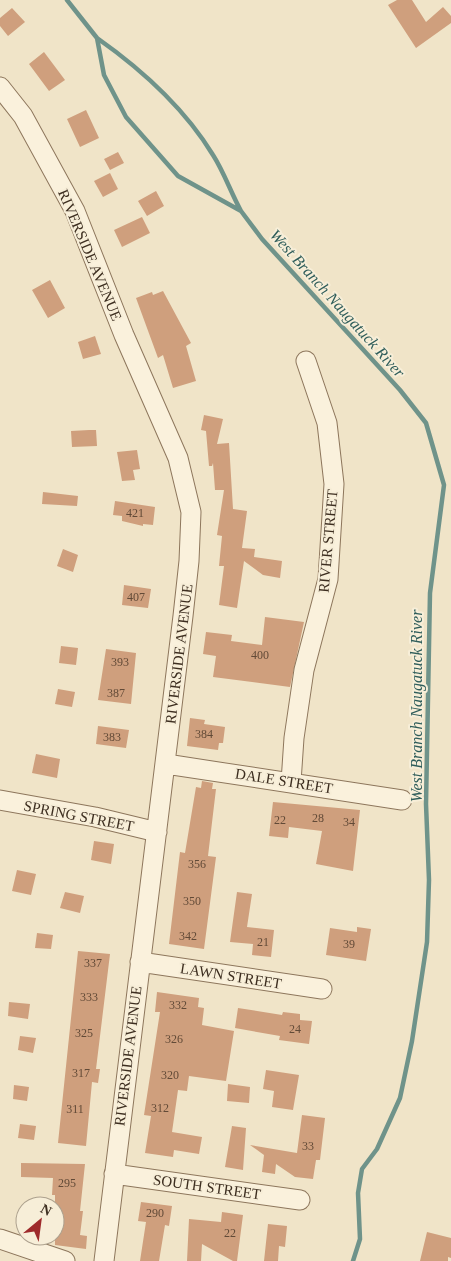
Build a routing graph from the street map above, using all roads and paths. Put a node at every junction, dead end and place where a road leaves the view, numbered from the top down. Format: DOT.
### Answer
graph roads {
  1 [pos="0,87"];
  2 [pos="306,360"];
  3 [pos="166,764"];
  4 [pos="291,782"];
  5 [pos="0,800"];
  6 [pos="402,800"];
  7 [pos="157,832"];
  8 [pos="140,962"];
  9 [pos="322,989"];
  10 [pos="114,1174"];
  11 [pos="300,1200"];
  12 [pos="0,1238"];
  13 [pos="65,1261"];
  14 [pos="104,1261"];
  1 -- 3 [label="street, RIVERSIDE AVENUE"];
  2 -- 4 [label="street, RIVER STREET"];
  3 -- 4 [label="street, DALE STREET"];
  3 -- 7 [label="street, RIVERSIDE AVENUE"];
  4 -- 6 [label="street, DALE STREET"];
  5 -- 7 [label="street, SPRING STREET"];
  7 -- 8 [label="street, RIVERSIDE AVENUE"];
  8 -- 9 [label="street, LAWN STREET"];
  8 -- 10 [label="street, RIVERSIDE AVENUE"];
  10 -- 11 [label="street, SOUTH STREET"];
  10 -- 14 [label="street, RIVERSIDE AVENUE"];
  12 -- 13 [label="street"];
}
